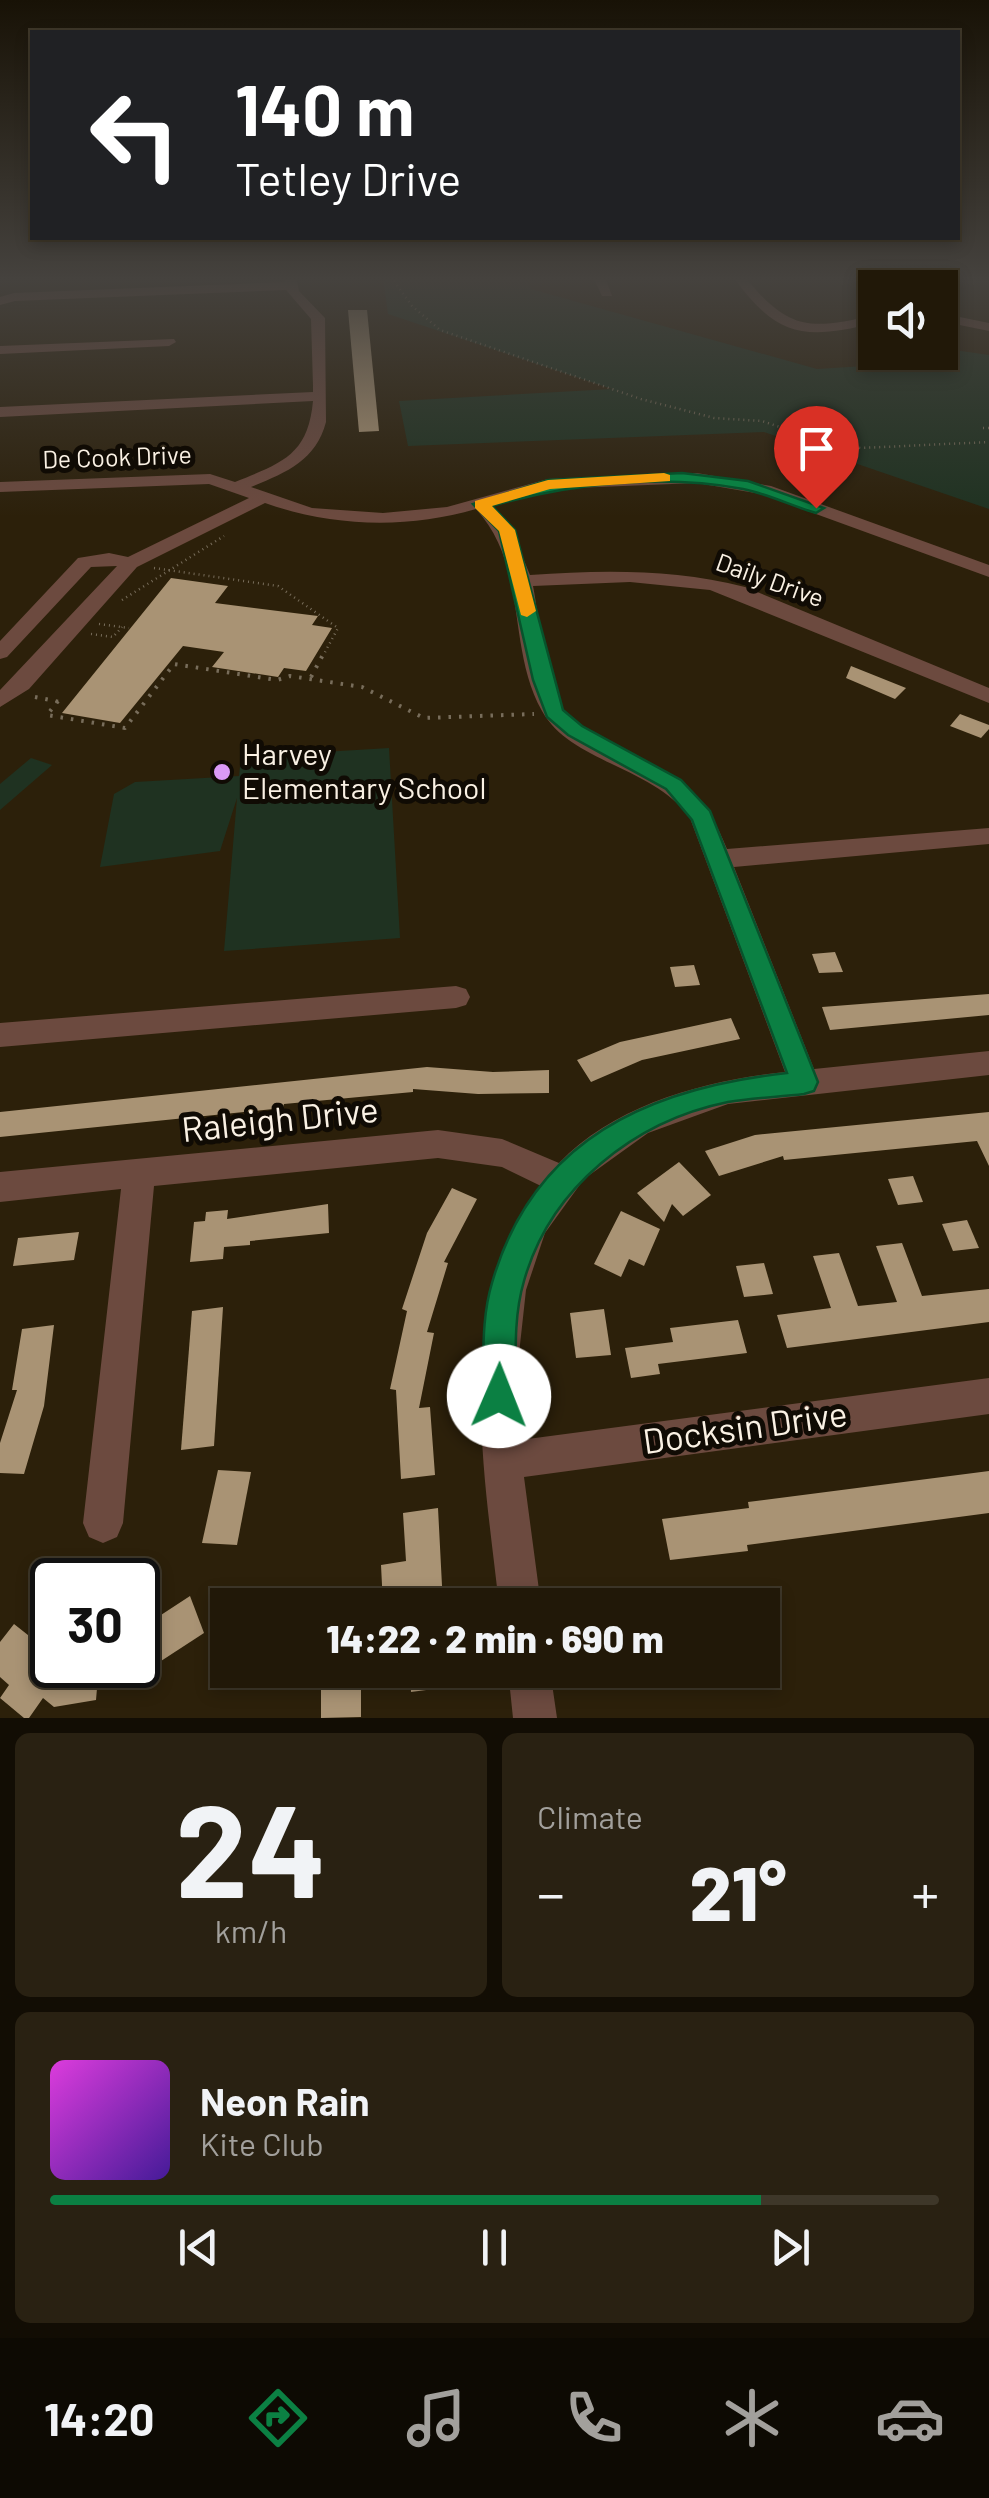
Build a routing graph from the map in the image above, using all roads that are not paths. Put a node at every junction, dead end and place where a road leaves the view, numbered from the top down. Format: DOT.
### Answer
graph roads {
  1 [pos="319,357"];
  2 [pos="319,396"];
  3 [pos="0,412"];
  4 [pos="240,486"];
  5 [pos="0,487"];
  6 [pos="262,498"];
  7 [pos="481,504"];
  8 [pos="130,563"];
  9 [pos="989,571"];
  10 [pos="521,581"];
  11 [pos="0,652"];
  12 [pos="44,658"];
  13 [pos="989,696"];
  14 [pos="0,700"];
  15 [pos="989,836"];
  16 [pos="719,858"];
  17 [pos="456,997"];
  18 [pos="0,1036"];
  19 [pos="989,1063"];
  20 [pos="804,1082"];
  21 [pos="139,1172"];
  22 [pos="560,1181"];
  23 [pos="0,1187"];
  24 [pos="989,1396"];
  25 [pos="502,1461"];
  26 [pos="103,1523"];
  27 [pos="518,1588"];
  28 [pos="531,1688"];
  29 [pos="535,1718"];
  1 -- 2 [label="street"];
  2 -- 3 [label="street"];
  2 -- 4 [label="street"];
  4 -- 5 [label="street, De Cook Drive"];
  4 -- 6 [label="street, De Cook Drive"];
  6 -- 7 [label="street, De Cook Drive"];
  6 -- 8 [label="street"];
  7 -- 9 [label="street, De Cook Drive"];
  7 -- 10 [label="street"];
  8 -- 11 [label="street"];
  8 -- 12 [label="street"];
  10 -- 13 [label="street, Daily Drive"];
  10 -- 16 [label="street"];
  11 -- 12 [label="street"];
  12 -- 14 [label="street"];
  15 -- 16 [label="street"];
  16 -- 20 [label="street"];
  17 -- 18 [label="street"];
  19 -- 20 [label="street"];
  20 -- 22 [label="street"];
  21 -- 22 [label="street, Raleigh Drive"];
  21 -- 23 [label="street, Raleigh Drive"];
  21 -- 26 [label="street"];
  22 -- 25 [label="street"];
  24 -- 25 [label="street, Docksin Drive"];
  25 -- 27 [label="street"];
  28 -- 29 [label="street"];
}
